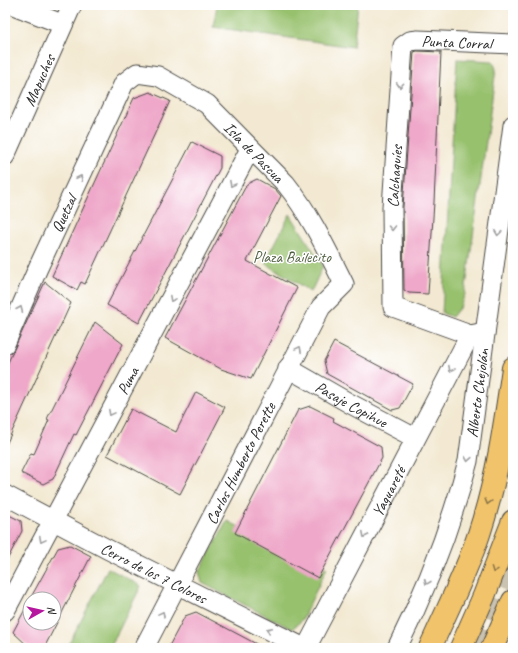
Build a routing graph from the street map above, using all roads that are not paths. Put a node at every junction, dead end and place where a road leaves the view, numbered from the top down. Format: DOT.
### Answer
graph roads {
  1 [pos="13,5"];
  2 [pos="72,5"];
  3 [pos="62,24"];
  4 [pos="513,44"];
  5 [pos="402,46"];
  6 [pos="124,83"];
  7 [pos="513,125"];
  8 [pos="250,149"];
  9 [pos="5,156"];
  10 [pos="344,284"];
  11 [pos="477,333"];
  12 [pos="5,344"];
  13 [pos="288,368"];
  14 [pos="513,368"];
  15 [pos="415,438"];
  16 [pos="5,495"];
  17 [pos="53,521"];
  18 [pos="513,521"];
  19 [pos="178,584"];
  20 [pos="513,601"];
  21 [pos="5,611"];
  22 [pos="144,648"];
  23 [pos="305,648"];
  24 [pos="397,648"];
  25 [pos="430,648"];
  26 [pos="461,648"];
  27 [pos="492,648"];
  1 -- 3 [label="street"];
  2 -- 3 [label="street, Mapuches"];
  3 -- 9 [label="street, Mapuches"];
  4 -- 5 [label="street, Punta Corral"];
  5 -- 11 [label="street, Calchaquíes, one-way"];
  6 -- 8 [label="street, Isla de Pascua"];
  12 -- 6 [label="street, Quetzal, one-way"];
  7 -- 11 [label="street, Alberto Chejolán, one-way"];
  8 -- 10 [label="street, Isla de Pascua"];
  8 -- 17 [label="street, Puma, one-way"];
  13 -- 10 [label="street, Carlos Humberto Perette, one-way"];
  11 -- 15 [label="street, Yaguareté, one-way"];
  11 -- 24 [label="street, Alberto Chejolán, one-way"];
  13 -- 15 [label="street, Pasaje Copihue"];
  13 -- 19 [label="street, Carlos Humberto Perette"];
  14 -- 25 [label="main road, one-way"];
  15 -- 23 [label="street, Yaguareté, one-way"];
  16 -- 17 [label="street, Cerro de los 7 Colores"];
  17 -- 19 [label="street, Cerro de los 7 Colores"];
  17 -- 21 [label="street, Puma, one-way"];
  18 -- 26 [label="main road, one-way"];
  22 -- 19 [label="street, Carlos Humberto Perette, one-way"];
  23 -- 19 [label="street, Cerro de los 7 Colores, one-way"];
  20 -- 27 [label="main road"];
}
